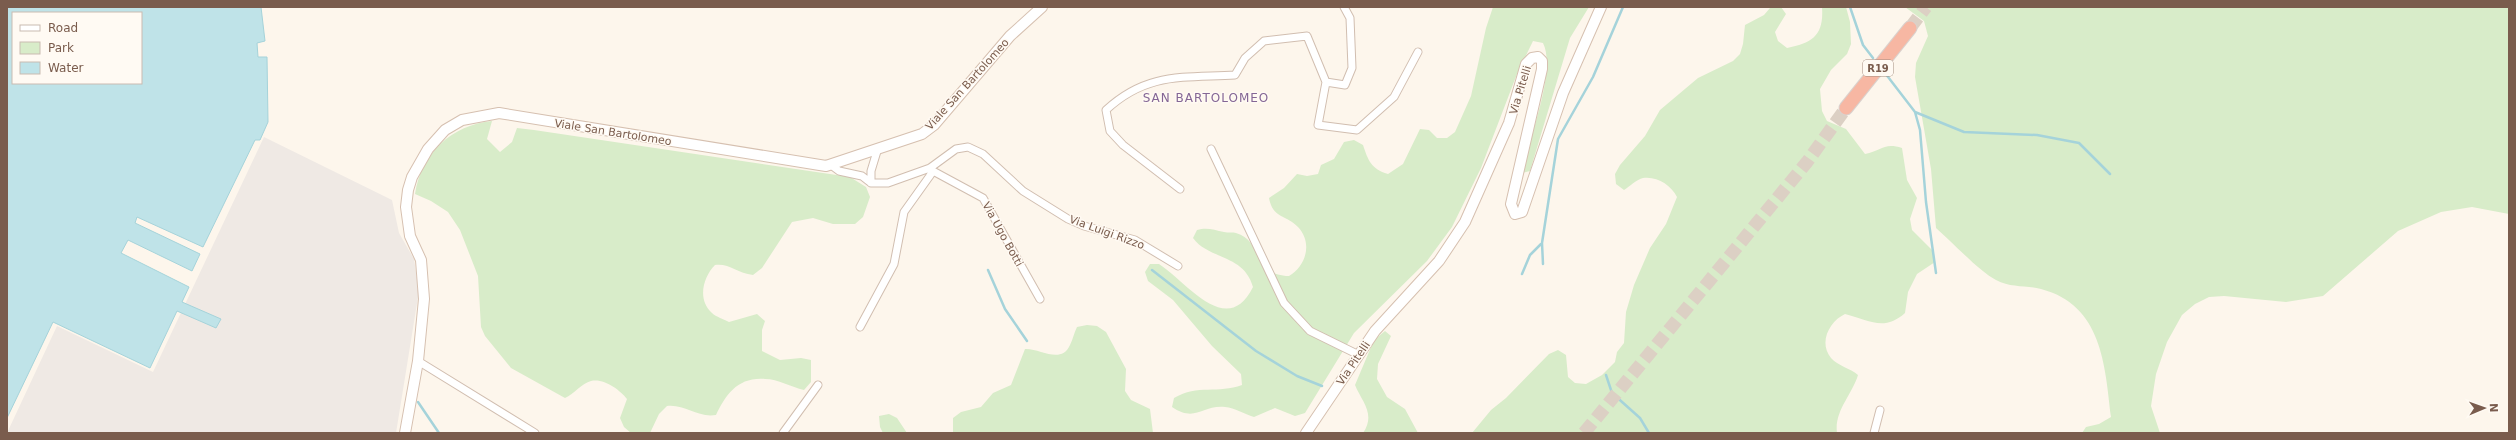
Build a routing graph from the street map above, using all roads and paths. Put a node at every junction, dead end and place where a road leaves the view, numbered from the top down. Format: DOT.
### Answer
graph roads {
  1 [pos="1042,7"];
  2 [pos="1344,7"];
  3 [pos="1601,7"];
  4 [pos="1910,28"];
  5 [pos="1418,52"];
  6 [pos="1326,82"];
  7 [pos="1846,108"];
  8 [pos="878,148"];
  9 [pos="1211,149"];
  10 [pos="831,165"];
  11 [pos="932,169"];
  12 [pos="871,183"];
  13 [pos="1180,189"];
  14 [pos="1178,266"];
  15 [pos="1040,299"];
  16 [pos="860,327"];
  17 [pos="1359,355"];
  18 [pos="418,361"];
  19 [pos="818,385"];
  20 [pos="1880,410"];
  21 [pos="405,433"];
  22 [pos="535,433"];
  23 [pos="783,433"];
  24 [pos="1306,433"];
  25 [pos="1874,433"];
  1 -- 8 [label="main road, Viale San Bartolomeo"];
  2 -- 6 [label="street"];
  3 -- 17 [label="main road, Via Pitelli"];
  4 -- 7 [label="highway, R19"];
  5 -- 6 [label="street"];
  6 -- 13 [label="street"];
  8 -- 10 [label="main road, Viale San Bartolomeo"];
  8 -- 12 [label="street"];
  9 -- 17 [label="street"];
  10 -- 12 [label="street, Via Luigi Rizzo"];
  10 -- 18 [label="main road, Viale San Bartolomeo"];
  11 -- 12 [label="street, Via Luigi Rizzo"];
  11 -- 14 [label="street, Via Luigi Rizzo"];
  11 -- 15 [label="street, Via Ugo Botti"];
  11 -- 16 [label="street"];
  17 -- 24 [label="main road, Via Pitelli"];
  18 -- 21 [label="main road, Viale San Bartolomeo"];
  18 -- 22 [label="street"];
  19 -- 23 [label="street"];
  20 -- 25 [label="street"];
}
